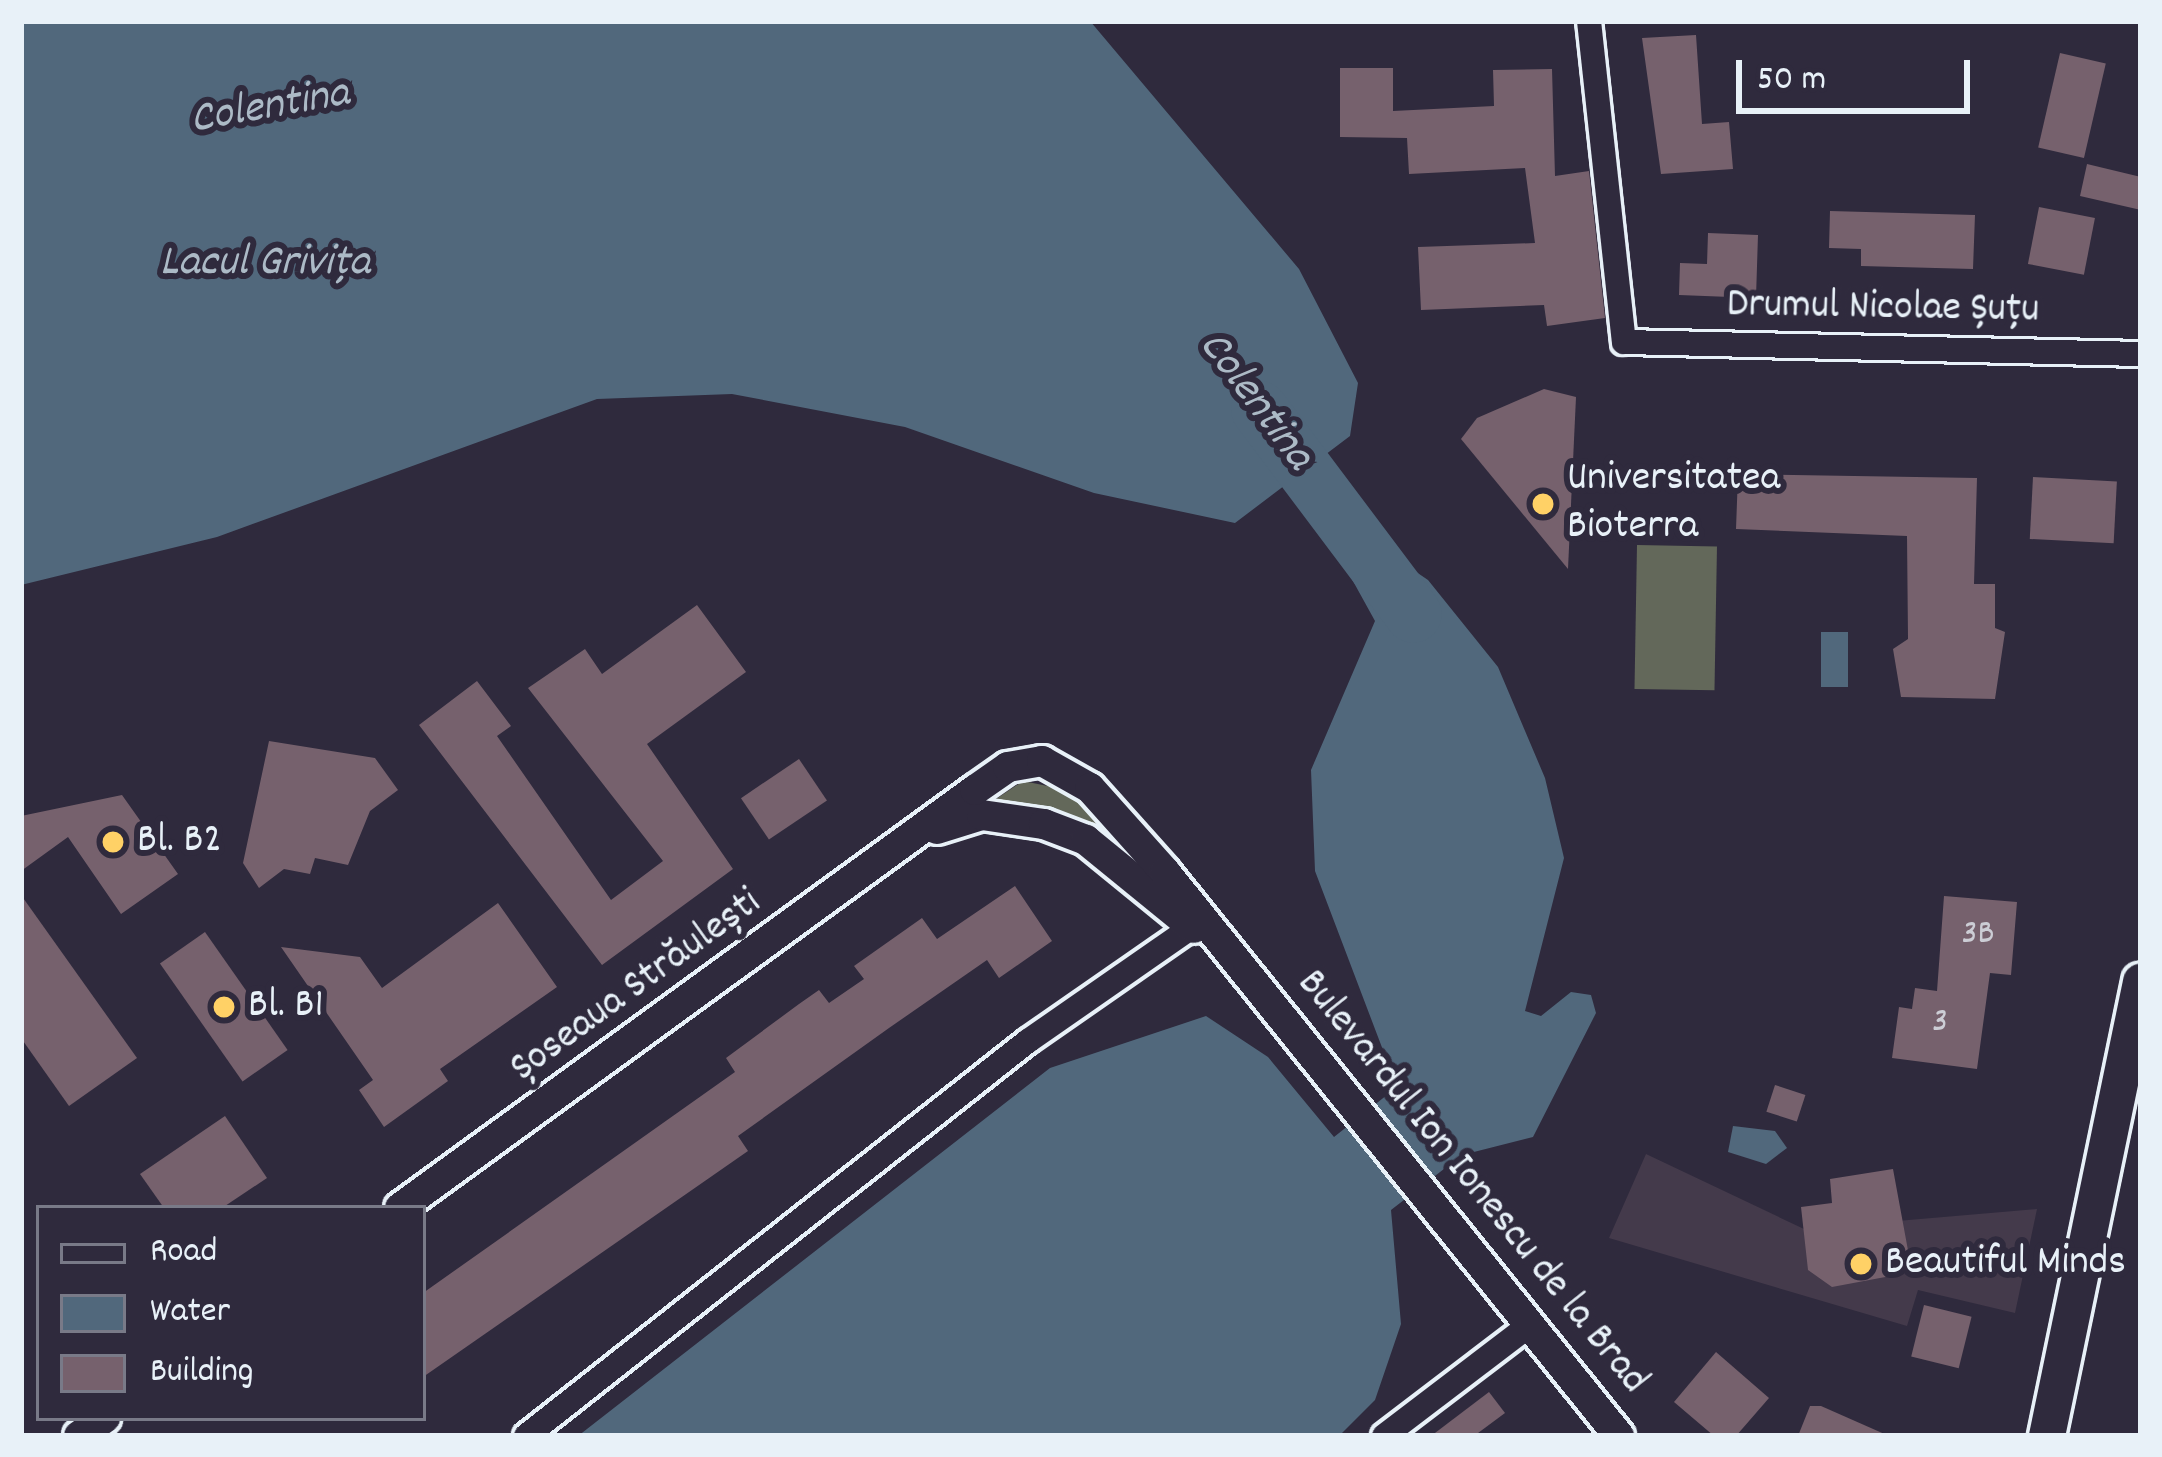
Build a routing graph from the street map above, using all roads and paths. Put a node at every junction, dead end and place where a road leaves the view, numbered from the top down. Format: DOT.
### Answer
graph roads {
  1 [pos="1589,21"];
  2 [pos="2141,353"];
  3 [pos="923,835"];
  4 [pos="1192,927"];
  5 [pos="1258,982"];
  6 [pos="2141,982"];
  7 [pos="404,1205"];
  8 [pos="1531,1324"];
  9 [pos="1617,1435"];
  10 [pos="526,1436"];
  11 [pos="1384,1436"];
  12 [pos="2047,1436"];
  1 -- 2 [label="street, Drumul Nicolae Șuțu"];
  3 -- 4 [label="street, Bulevardul Ion Ionescu de la Brad"];
  3 -- 5 [label="street, Bulevardul Ion Ionescu de la Brad"];
  3 -- 7 [label="street, Șoseaua Străulești"];
  4 -- 5 [label="street, Bulevardul Ion Ionescu de la Brad"];
  4 -- 10 [label="street"];
  5 -- 8 [label="street, Bulevardul Ion Ionescu de la Brad"];
  6 -- 12 [label="main road"];
  8 -- 9 [label="street, Bulevardul Ion Ionescu de la Brad"];
  8 -- 11 [label="street"];
}
